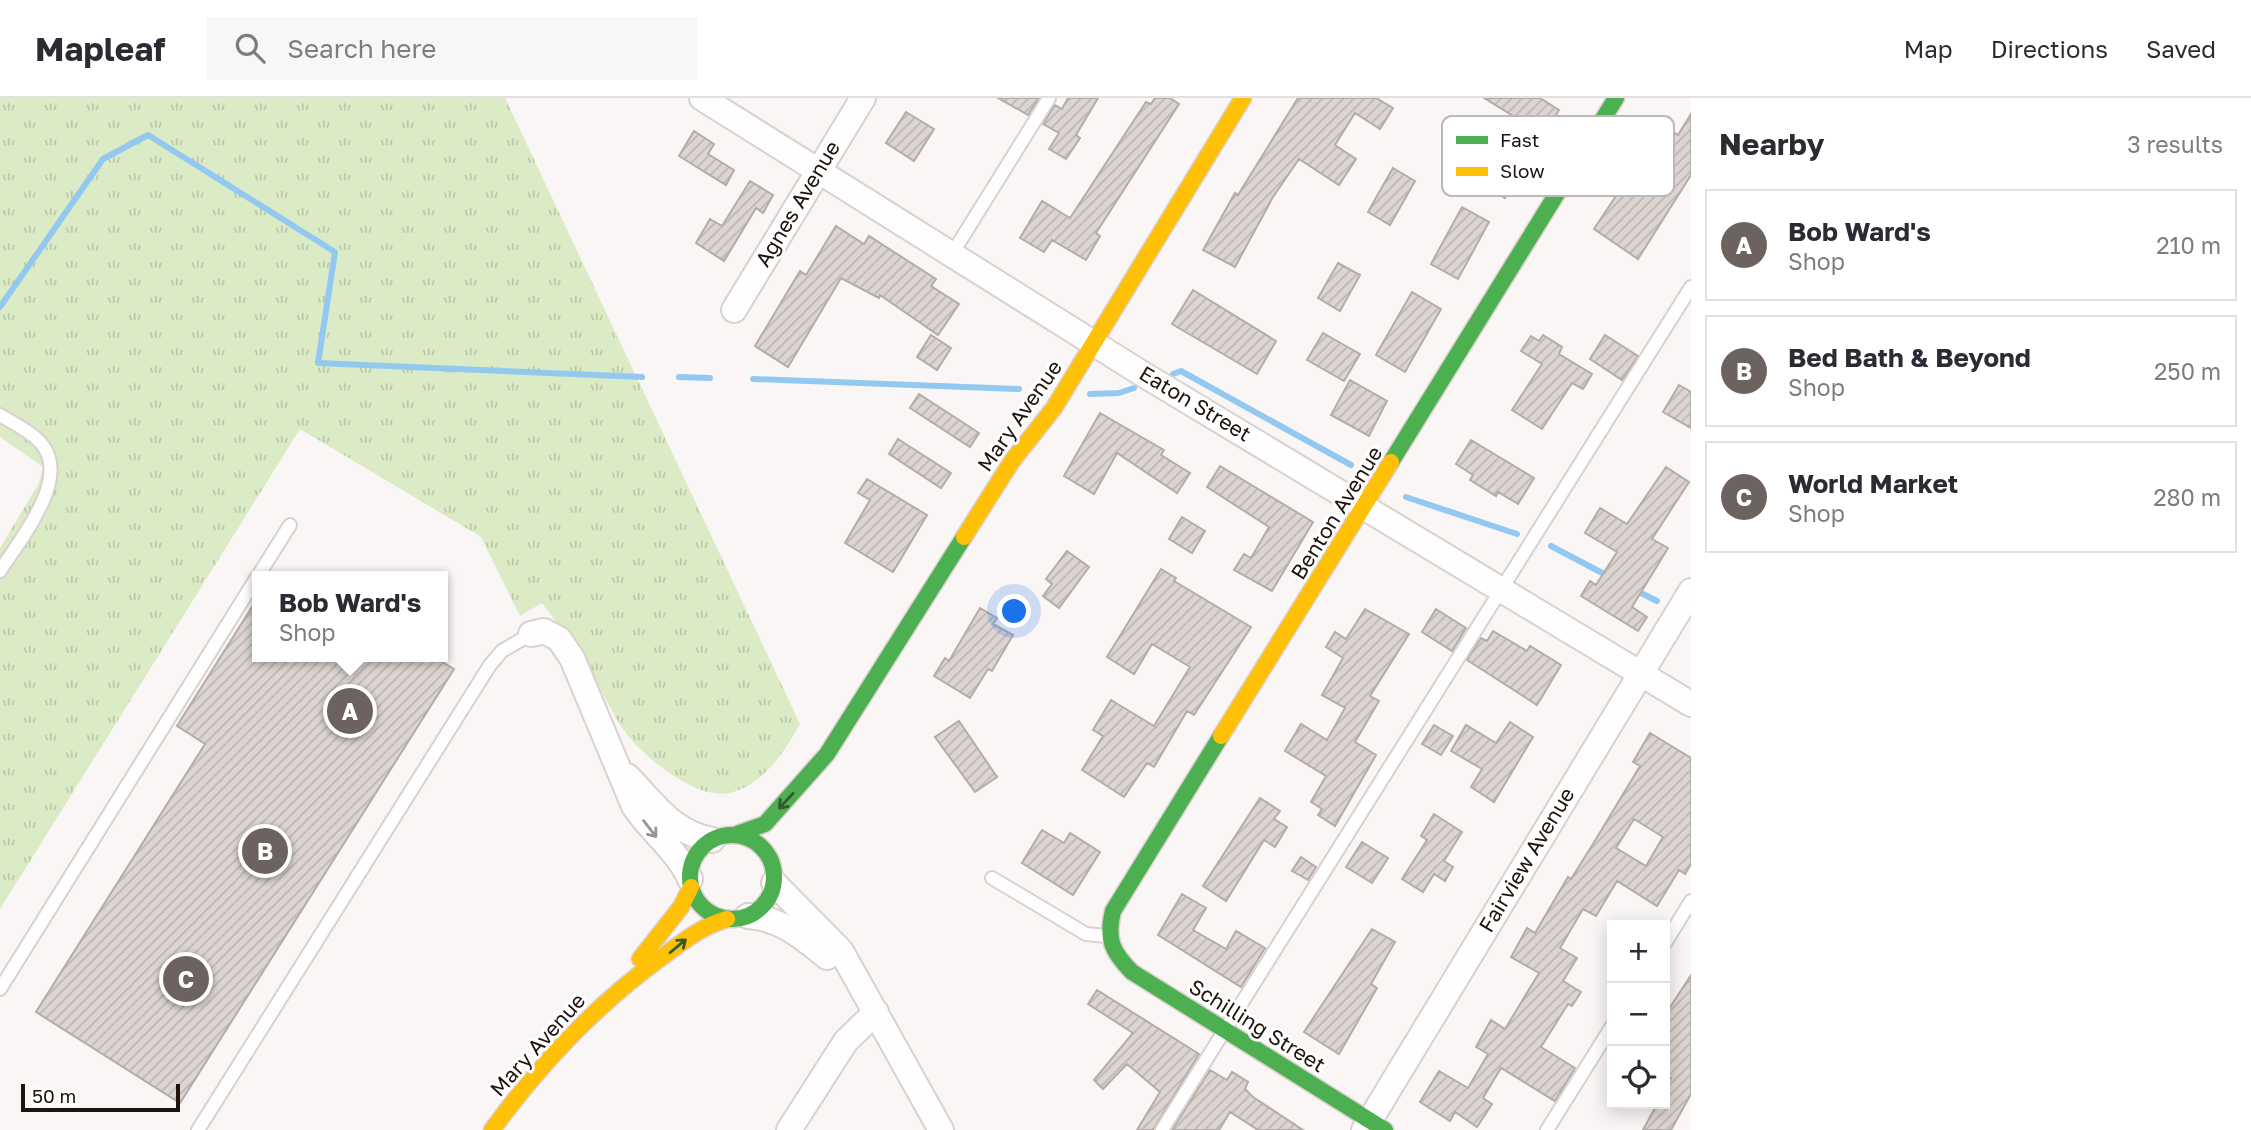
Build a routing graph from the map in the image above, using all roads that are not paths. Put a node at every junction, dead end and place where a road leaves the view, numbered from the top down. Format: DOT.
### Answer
graph roads {
  1 [pos="702,98"];
  2 [pos="863,98"];
  3 [pos="1049,98"];
  4 [pos="1243,98"];
  5 [pos="1616,98"];
  6 [pos="1605,116"];
  7 [pos="818,171"];
  8 [pos="1556,196"];
  9 [pos="951,254"];
  10 [pos="1691,287"];
  11 [pos="734,310"];
  12 [pos="1093,342"];
  13 [pos="0,415"];
  14 [pos="1366,506"];
  15 [pos="290,525"];
  16 [pos="0,571"];
  17 [pos="262,571"];
  18 [pos="252,587"];
  19 [pos="1502,591"];
  20 [pos="1691,591"];
  21 [pos="531,634"];
  22 [pos="1640,673"];
  23 [pos="1691,705"];
  24 [pos="827,754"];
  25 [pos="621,770"];
  26 [pos="804,805"];
  27 [pos="737,834"];
  28 [pos="712,839"];
  29 [pos="784,842"];
  30 [pos="774,875"];
  31 [pos="992,878"];
  32 [pos="691,883"];
  33 [pos="1691,901"];
  34 [pos="738,917"];
  35 [pos="1670,935"];
  36 [pos="1106,936"];
  37 [pos="631,978"];
  38 [pos="0,989"];
  39 [pos="876,1012"];
  40 [pos="1223,1030"];
  41 [pos="1607,1034"];
  42 [pos="1373,1127"];
  43 [pos="198,1130"];
  44 [pos="492,1130"];
  45 [pos="789,1130"];
  46 [pos="941,1130"];
  47 [pos="1161,1130"];
  48 [pos="1547,1130"];
  1 -- 7 [label="street, Eaton Street"];
  2 -- 7 [label="street, Agnes Avenue"];
  3 -- 9 [label="lane"];
  4 -- 12 [label="street, Mary Avenue"];
  5 -- 6 [label="street, Benton Avenue"];
  7 -- 9 [label="street, Eaton Street"];
  7 -- 11 [label="street, Agnes Avenue"];
  8 -- 14 [label="street, Benton Avenue"];
  9 -- 12 [label="street, Eaton Street"];
  10 -- 19 [label="lane"];
  12 -- 14 [label="street, Eaton Street"];
  12 -- 24 [label="street, Mary Avenue"];
  13 -- 16 [label="lane"];
  14 -- 19 [label="street, Eaton Street"];
  14 -- 36 [label="street, Benton Avenue"];
  15 -- 17 [label="lane"];
  18 -- 38 [label="lane"];
  19 -- 22 [label="street, Eaton Street"];
  19 -- 40 [label="lane"];
  20 -- 22 [label="street, Fairview Avenue"];
  21 -- 25 [label="street"];
  21 -- 43 [label="lane"];
  22 -- 23 [label="street, Eaton Street"];
  22 -- 42 [label="street, Fairview Avenue"];
  24 -- 26 [label="street, Mary Avenue"];
  24 -- 27 [label="street, Mary Avenue, one-way"];
  25 -- 28 [label="street"];
  25 -- 32 [label="street, one-way"];
  27 -- 28 [label="street"];
  27 -- 30 [label="street"];
  28 -- 32 [label="street"];
  29 -- 30 [label="street"];
  30 -- 34 [label="street"];
  30 -- 39 [label="street"];
  31 -- 36 [label="lane"];
  32 -- 34 [label="street"];
  32 -- 37 [label="street"];
  33 -- 35 [label="lane"];
  37 -- 34 [label="street, one-way"];
  34 -- 39 [label="street"];
  36 -- 40 [label="street, Schilling Street"];
  37 -- 44 [label="street, Mary Avenue"];
  39 -- 45 [label="street"];
  39 -- 46 [label="street"];
  40 -- 42 [label="street, Schilling Street"];
  40 -- 47 [label="lane"];
  41 -- 48 [label="lane"];
}
